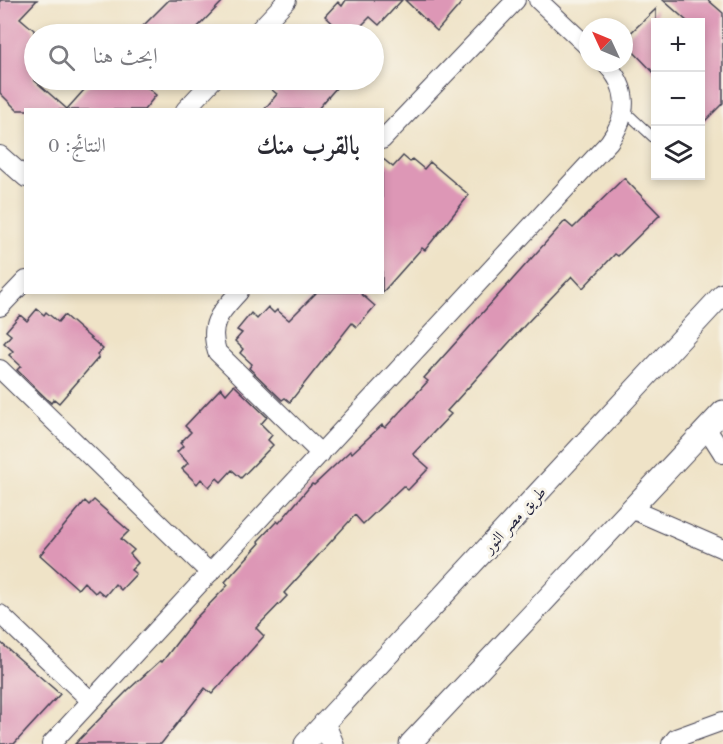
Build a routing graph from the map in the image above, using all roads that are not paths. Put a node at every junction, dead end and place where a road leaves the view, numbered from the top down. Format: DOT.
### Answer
graph roads {
  1 [pos="287,0"];
  2 [pos="516,0"];
  3 [pos="538,0"];
  4 [pos="264,24"];
  5 [pos="579,39"];
  6 [pos="612,72"];
  7 [pos="204,90"];
  8 [pos="187,108"];
  9 [pos="625,111"];
  10 [pos="651,135"];
  11 [pos="384,138"];
  12 [pos="0,155"];
  13 [pos="24,176"];
  14 [pos="24,282"];
  15 [pos="237,294"];
  16 [pos="723,294"];
  17 [pos="0,307"];
  18 [pos="0,369"];
  19 [pos="723,411"];
  20 [pos="707,429"];
  21 [pos="321,454"];
  22 [pos="723,454"];
  23 [pos="631,509"];
  24 [pos="723,549"];
  25 [pos="210,573"];
  26 [pos="0,614"];
  27 [pos="91,701"];
  28 [pos="723,721"];
  29 [pos="324,723"];
  30 [pos="51,744"];
  31 [pos="305,744"];
  32 [pos="333,744"];
  33 [pos="410,744"];
  34 [pos="670,744"];
  1 -- 4 [label="street"];
  2 -- 11 [label="street"];
  3 -- 5 [label="street"];
  6 -- 9 [label="street"];
  7 -- 8 [label="street"];
  9 -- 10 [label="lane"];
  9 -- 21 [label="street"];
  12 -- 13 [label="street"];
  14 -- 17 [label="street"];
  15 -- 21 [label="street"];
  16 -- 29 [label="street, طريق مصر النور"];
  18 -- 25 [label="street"];
  19 -- 20 [label="street"];
  20 -- 22 [label="street"];
  20 -- 23 [label="street"];
  21 -- 25 [label="street"];
  23 -- 24 [label="street"];
  23 -- 33 [label="street"];
  25 -- 27 [label="street"];
  26 -- 27 [label="street"];
  27 -- 30 [label="street"];
  28 -- 34 [label="street"];
  29 -- 31 [label="street, طريق مصر النور"];
  29 -- 32 [label="street"];
}
